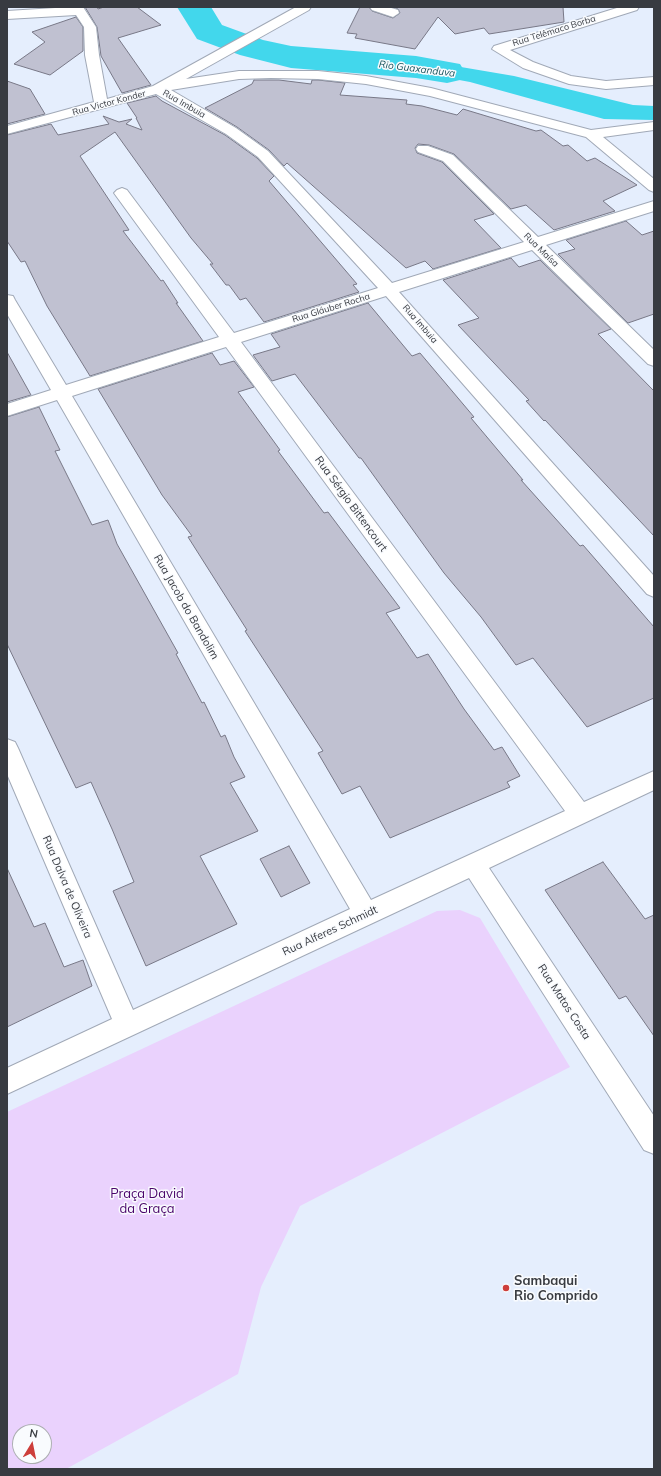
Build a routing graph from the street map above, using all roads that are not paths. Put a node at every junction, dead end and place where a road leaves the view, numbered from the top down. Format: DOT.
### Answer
graph roads {
  1 [pos="305,7"];
  2 [pos="376,7"];
  3 [pos="633,7"];
  4 [pos="78,9"];
  5 [pos="393,13"];
  6 [pos="7,14"];
  7 [pos="654,81"];
  8 [pos="158,89"];
  9 [pos="101,105"];
  10 [pos="654,126"];
  11 [pos="7,130"];
  12 [pos="591,134"];
  13 [pos="423,149"];
  14 [pos="654,187"];
  15 [pos="122,193"];
  16 [pos="654,206"];
  17 [pos="535,244"];
  18 [pos="389,290"];
  19 [pos="7,300"];
  20 [pos="230,340"];
  21 [pos="654,360"];
  22 [pos="61,393"];
  23 [pos="7,410"];
  24 [pos="654,589"];
  25 [pos="7,748"];
  26 [pos="654,780"];
  27 [pos="580,814"];
  28 [pos="473,864"];
  29 [pos="366,914"];
  30 [pos="127,1025"];
  31 [pos="7,1081"];
  32 [pos="654,1140"];
  1 -- 8 [label="street, Rua Victor Konder"];
  2 -- 5 [label="street"];
  3 -- 7 [label="street, Rua Telêmaco Borba"];
  4 -- 6 [label="street"];
  4 -- 9 [label="street"];
  8 -- 9 [label="street, Rua Victor Konder"];
  8 -- 12 [label="street"];
  8 -- 18 [label="street, Rua Imbuia"];
  9 -- 11 [label="street, Rua Victor Konder"];
  10 -- 12 [label="street"];
  12 -- 14 [label="street"];
  13 -- 17 [label="street, Rua Maísa"];
  15 -- 20 [label="street, Rua Sérgio Bittencourt"];
  16 -- 17 [label="street, Rua Gláuber Rocha"];
  17 -- 18 [label="street, Rua Gláuber Rocha"];
  17 -- 21 [label="street, Rua Maísa"];
  18 -- 20 [label="street, Rua Gláuber Rocha"];
  18 -- 24 [label="street, Rua Imbuia"];
  19 -- 22 [label="street, Rua Jacob do Bandolim"];
  20 -- 22 [label="street, Rua Gláuber Rocha"];
  20 -- 27 [label="street, Rua Sérgio Bittencourt"];
  22 -- 23 [label="street, Rua Gláuber Rocha"];
  22 -- 29 [label="street, Rua Jacob do Bandolim"];
  25 -- 30 [label="street, Rua Dalva de Oliveira"];
  26 -- 27 [label="street, Rua Alferes Schmidt"];
  27 -- 28 [label="street, Rua Alferes Schmidt"];
  28 -- 29 [label="street, Rua Alferes Schmidt"];
  28 -- 32 [label="street, Rua Matos Costa"];
  29 -- 30 [label="street, Rua Alferes Schmidt"];
  30 -- 31 [label="street, Rua Alferes Schmidt"];
}
